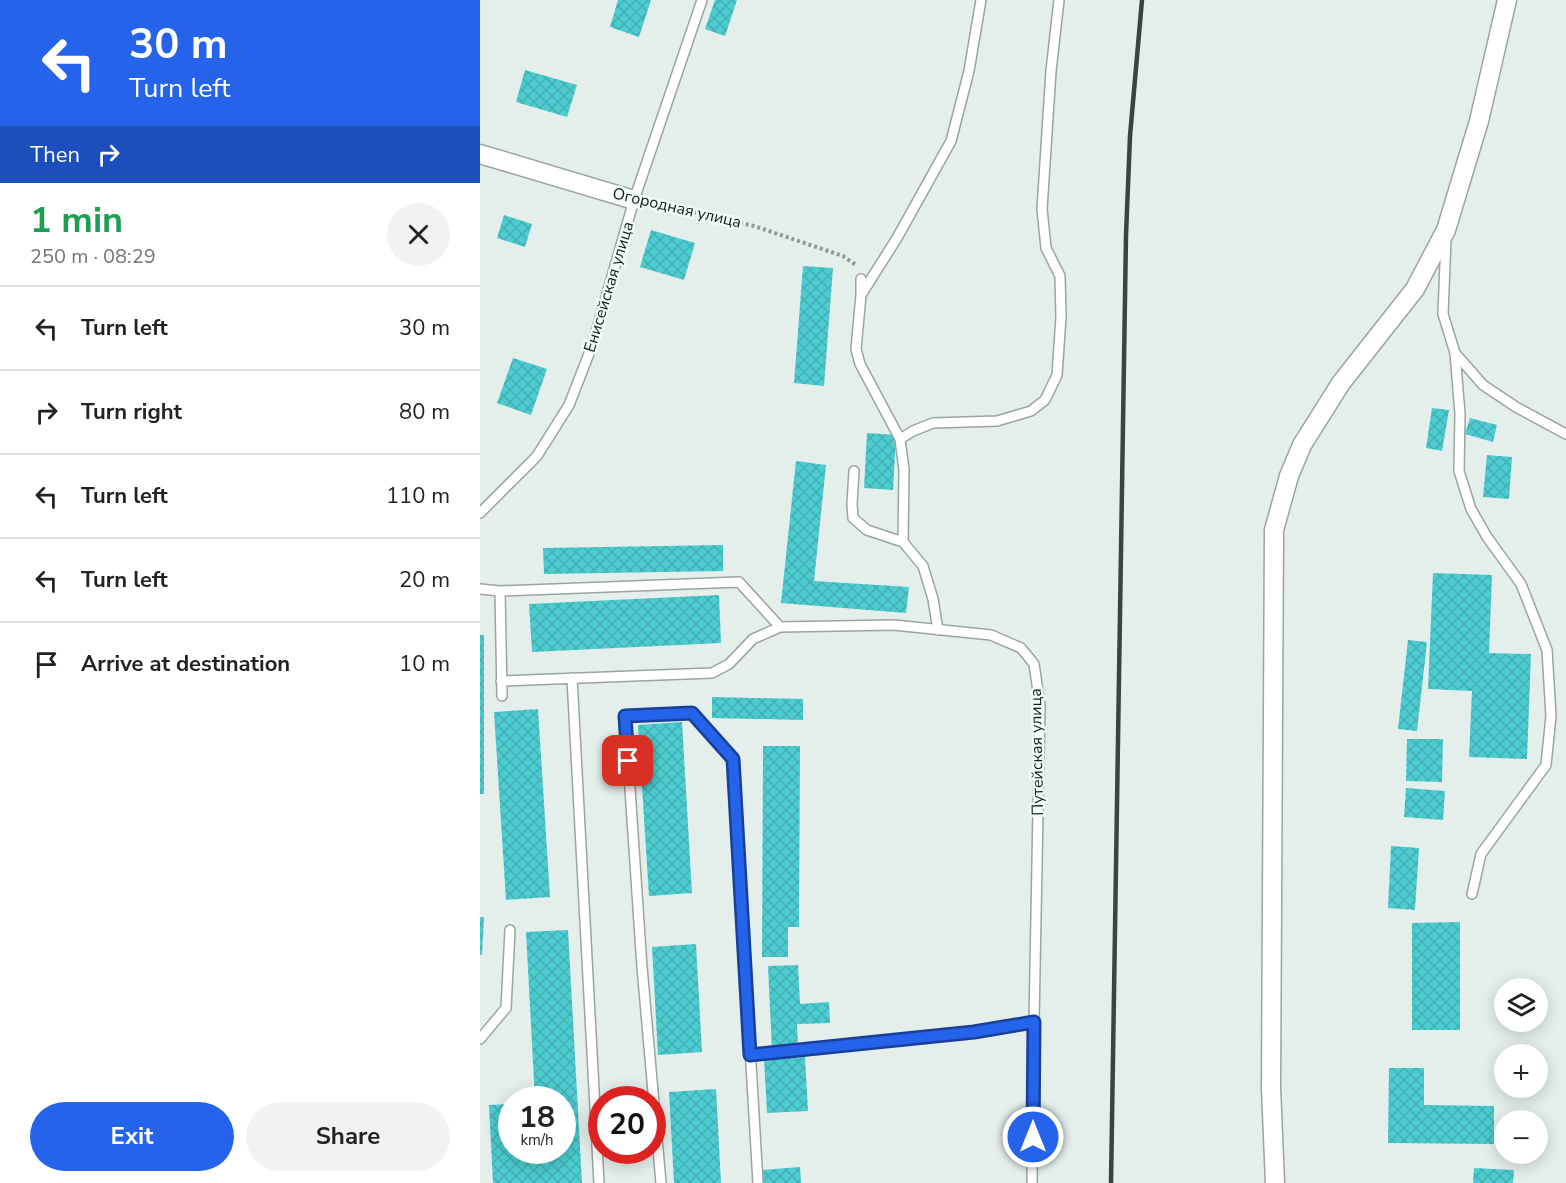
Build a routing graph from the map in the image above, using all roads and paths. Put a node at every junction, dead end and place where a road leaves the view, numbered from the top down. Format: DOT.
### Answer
graph roads {
  1 [pos="702,0"];
  2 [pos="981,0"];
  3 [pos="1059,0"];
  4 [pos="1507,0"];
  5 [pos="480,154"];
  6 [pos="634,200"];
  7 [pos="1446,230"];
  8 [pos="861,279"];
  9 [pos="861,295"];
  10 [pos="1455,354"];
  11 [pos="1566,434"];
  12 [pos="900,439"];
  13 [pos="854,471"];
  14 [pos="480,513"];
  15 [pos="903,542"];
  16 [pos="480,589"];
  17 [pos="500,591"];
  18 [pos="780,627"];
  19 [pos="938,630"];
  20 [pos="572,678"];
  21 [pos="501,681"];
  22 [pos="502,696"];
  23 [pos="1472,894"];
  24 [pos="510,930"];
  25 [pos="1034,1022"];
  26 [pos="480,1039"];
  27 [pos="750,1055"];
  28 [pos="599,1183"];
  29 [pos="661,1183"];
  30 [pos="758,1183"];
  31 [pos="1032,1183"];
  32 [pos="1275,1183"];
  1 -- 6 [label="lane, Енисейская улица"];
  2 -- 9 [label="lane"];
  3 -- 12 [label="lane"];
  4 -- 7 [label="street"];
  5 -- 6 [label="street, Огородная улица"];
  6 -- 8 [label="path, Огородная улица"];
  6 -- 14 [label="lane, Енисейская улица"];
  7 -- 10 [label="lane"];
  7 -- 32 [label="street"];
  8 -- 9 [label="lane"];
  9 -- 12 [label="lane"];
  10 -- 11 [label="lane"];
  10 -- 23 [label="lane"];
  12 -- 15 [label="lane"];
  13 -- 15 [label="lane"];
  15 -- 19 [label="lane"];
  16 -- 17 [label="lane"];
  17 -- 18 [label="lane"];
  17 -- 21 [label="lane"];
  18 -- 19 [label="lane, Путейская улица"];
  18 -- 20 [label="lane, Путейская улица"];
  19 -- 25 [label="lane, Путейская улица"];
  20 -- 21 [label="lane, Путейская улица"];
  20 -- 28 [label="lane"];
  21 -- 22 [label="lane"];
  24 -- 26 [label="lane"];
  25 -- 27 [label="lane"];
  25 -- 31 [label="lane, Путейская улица"];
  27 -- 29 [label="lane"];
  27 -- 30 [label="lane"];
}
